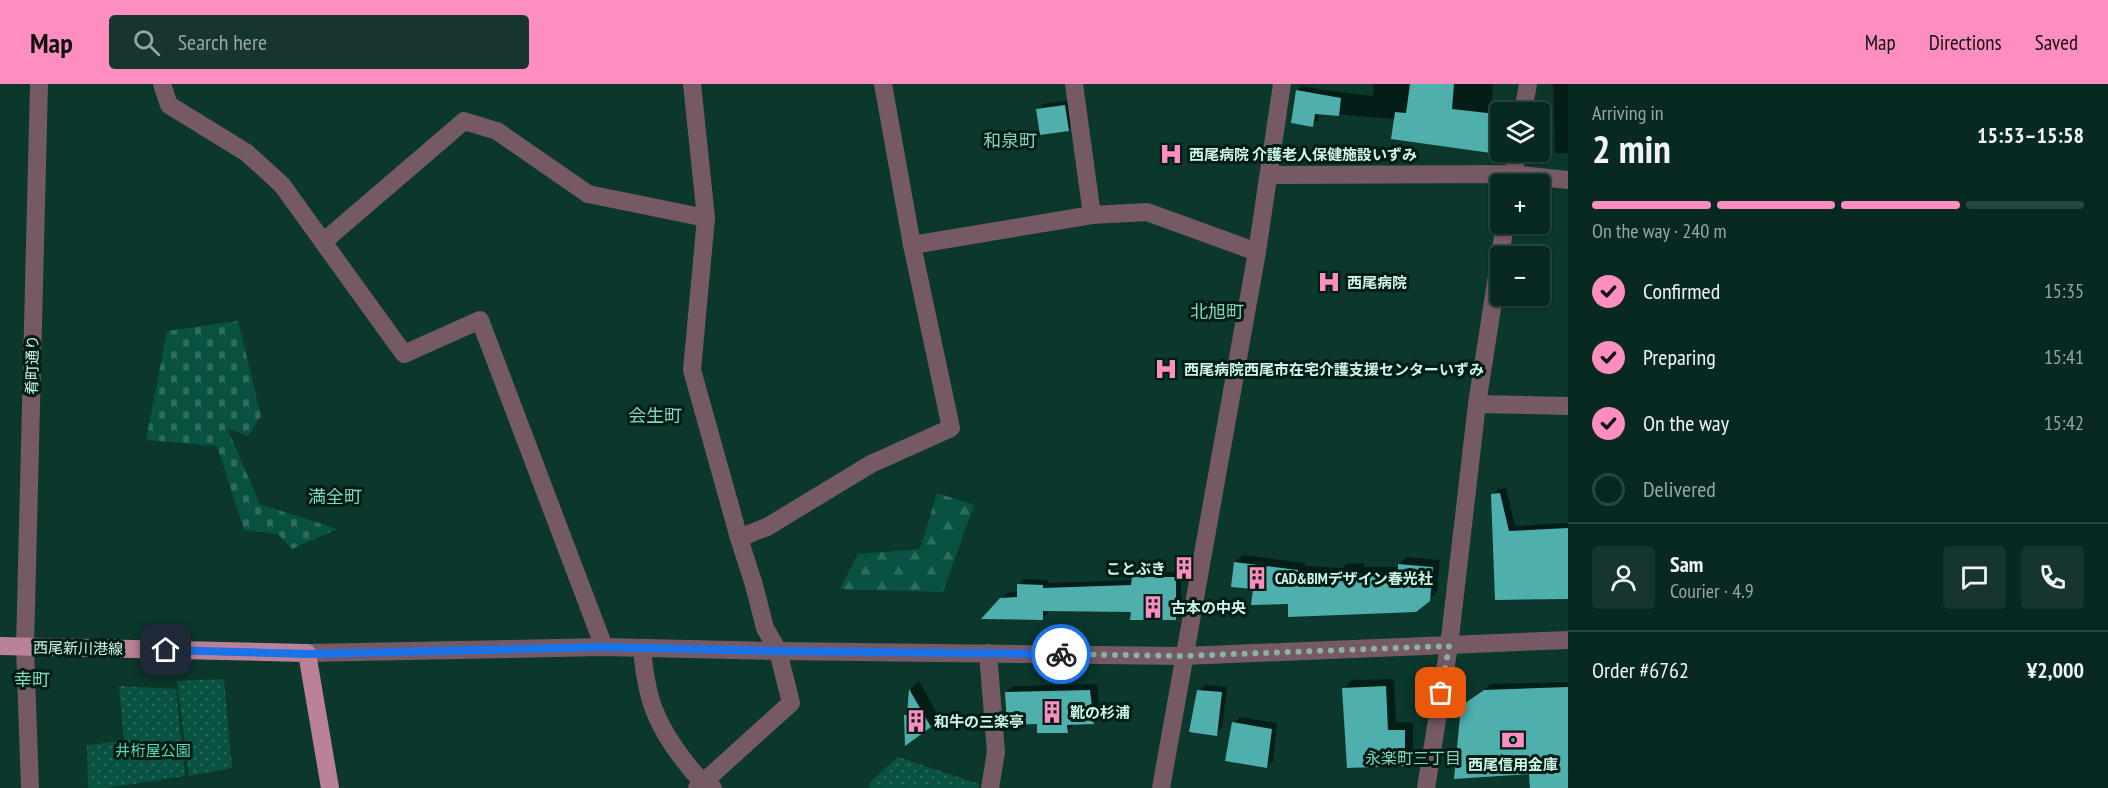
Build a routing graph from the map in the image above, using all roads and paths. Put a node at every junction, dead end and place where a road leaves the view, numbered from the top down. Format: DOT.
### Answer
graph roads {
  1 [pos="40,84"];
  2 [pos="162,84"];
  3 [pos="692,84"];
  4 [pos="883,84"];
  5 [pos="1074,84"];
  6 [pos="1282,84"];
  7 [pos="1528,84"];
  8 [pos="1525,102"];
  9 [pos="1269,175"];
  10 [pos="1490,179"];
  11 [pos="1550,180"];
  12 [pos="1568,180"];
  13 [pos="1092,215"];
  14 [pos="706,218"];
  15 [pos="323,242"];
  16 [pos="912,245"];
  17 [pos="1257,252"];
  18 [pos="1492,306"];
  19 [pos="1477,404"];
  20 [pos="1568,406"];
  21 [pos="739,538"];
  22 [pos="1568,640"];
  23 [pos="0,646"];
  24 [pos="25,646"];
  25 [pos="1449,646"];
  26 [pos="604,647"];
  27 [pos="642,648"];
  28 [pos="778,651"];
  29 [pos="988,653"];
  30 [pos="307,654"];
  31 [pos="1184,656"];
  32 [pos="704,786"];
  33 [pos="30,788"];
  34 [pos="330,788"];
  35 [pos="990,788"];
  36 [pos="1161,788"];
  37 [pos="1426,788"];
  1 -- 24 [label="street, 肴町通り"];
  2 -- 15 [label="street"];
  3 -- 14 [label="street"];
  4 -- 16 [label="street"];
  5 -- 13 [label="street"];
  6 -- 9 [label="street"];
  7 -- 8 [label="street"];
  9 -- 10 [label="street"];
  9 -- 17 [label="street"];
  11 -- 12 [label="street"];
  13 -- 16 [label="street"];
  13 -- 17 [label="street"];
  14 -- 15 [label="street"];
  14 -- 21 [label="street"];
  15 -- 26 [label="street"];
  16 -- 21 [label="street"];
  17 -- 31 [label="street"];
  18 -- 19 [label="street"];
  19 -- 20 [label="street"];
  19 -- 25 [label="street"];
  21 -- 28 [label="street"];
  22 -- 25 [label="street"];
  23 -- 24 [label="main road, 西尾新川港線"];
  24 -- 30 [label="main road, 西尾新川港線"];
  24 -- 33 [label="street, 肴町通り"];
  25 -- 31 [label="street"];
  25 -- 37 [label="street"];
  26 -- 27 [label="street"];
  26 -- 30 [label="street"];
  27 -- 28 [label="street"];
  27 -- 32 [label="street"];
  28 -- 29 [label="street"];
  28 -- 32 [label="street"];
  29 -- 31 [label="street"];
  29 -- 35 [label="street"];
  30 -- 34 [label="main road"];
  31 -- 36 [label="street"];
}
